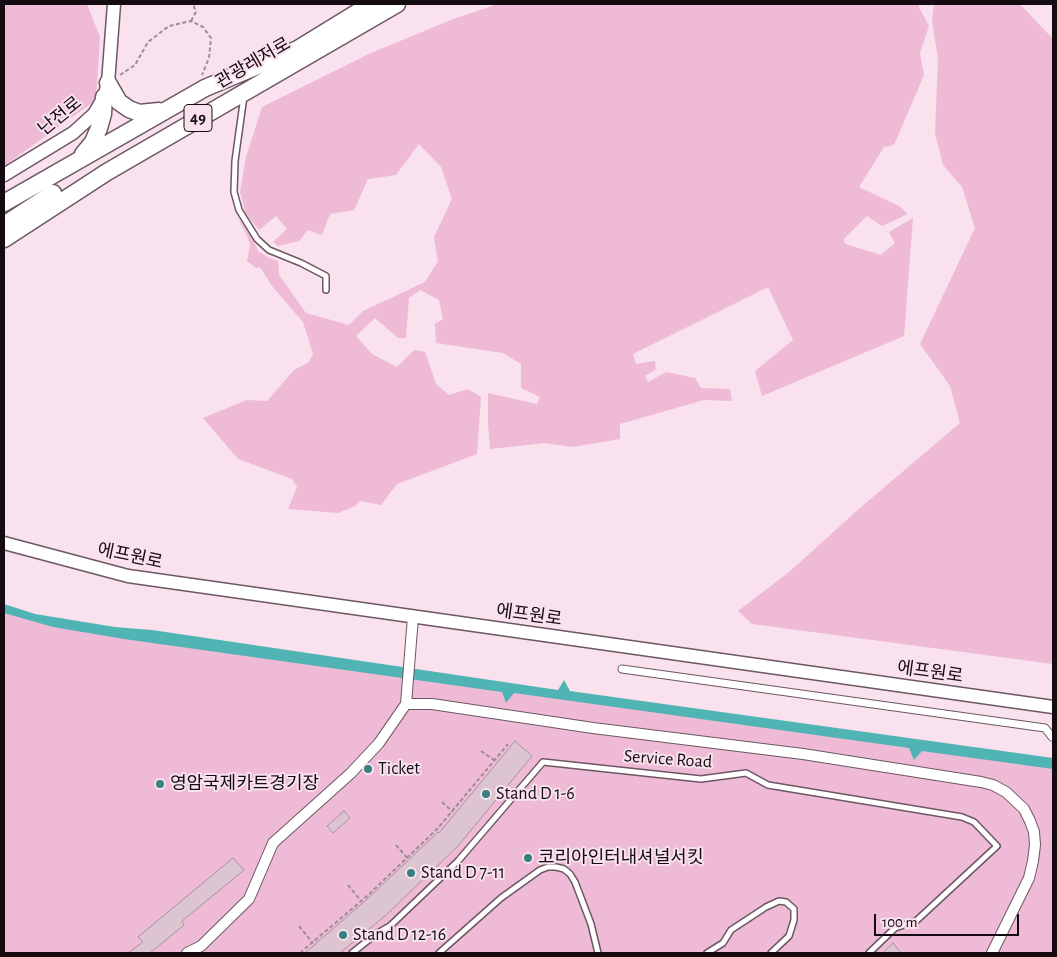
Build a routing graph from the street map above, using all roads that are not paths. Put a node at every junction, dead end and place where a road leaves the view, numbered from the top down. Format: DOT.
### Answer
graph roads {
  1 [pos="114,4"];
  2 [pos="371,4"];
  3 [pos="397,4"];
  4 [pos="298,49"];
  5 [pos="106,90"];
  6 [pos="245,91"];
  7 [pos="170,108"];
  8 [pos="194,120"];
  9 [pos="80,159"];
  10 [pos="4,175"];
  11 [pos="4,203"];
  12 [pos="4,225"];
  13 [pos="4,239"];
  14 [pos="4,249"];
  15 [pos="326,290"];
  16 [pos="4,544"];
  17 [pos="413,617"];
  18 [pos="622,669"];
  19 [pos="406,704"];
  20 [pos="1053,707"];
  21 [pos="1052,737"];
  22 [pos="187,953"];
  23 [pos="352,953"];
  24 [pos="439,953"];
  25 [pos="598,953"];
  26 [pos="707,953"];
  27 [pos="771,953"];
  28 [pos="869,953"];
  29 [pos="992,953"];
  1 -- 5 [label="street, 난전로"];
  2 -- 4 [label="highway, 관광레저로 / 49"];
  3 -- 6 [label="highway, 관광레저로 / 49"];
  4 -- 7 [label="highway"];
  4 -- 12 [label="highway, 관광레저로 / 49"];
  5 -- 7 [label="highway"];
  5 -- 9 [label="highway"];
  5 -- 10 [label="street, 난전로"];
  6 -- 8 [label="highway, 관광레저로 / 49"];
  6 -- 15 [label="lane"];
  7 -- 9 [label="highway"];
  8 -- 13 [label="highway, 관광레저로 / 49"];
  8 -- 14 [label="highway"];
  9 -- 11 [label="highway"];
  16 -- 17 [label="street, 에프원로"];
  17 -- 19 [label="street"];
  17 -- 20 [label="street, 에프원로"];
  18 -- 21 [label="street"];
  19 -- 22 [label="street"];
  19 -- 29 [label="street"];
  23 -- 28 [label="lane, Service Road"];
  24 -- 25 [label="lane"];
  26 -- 27 [label="lane"];
}
